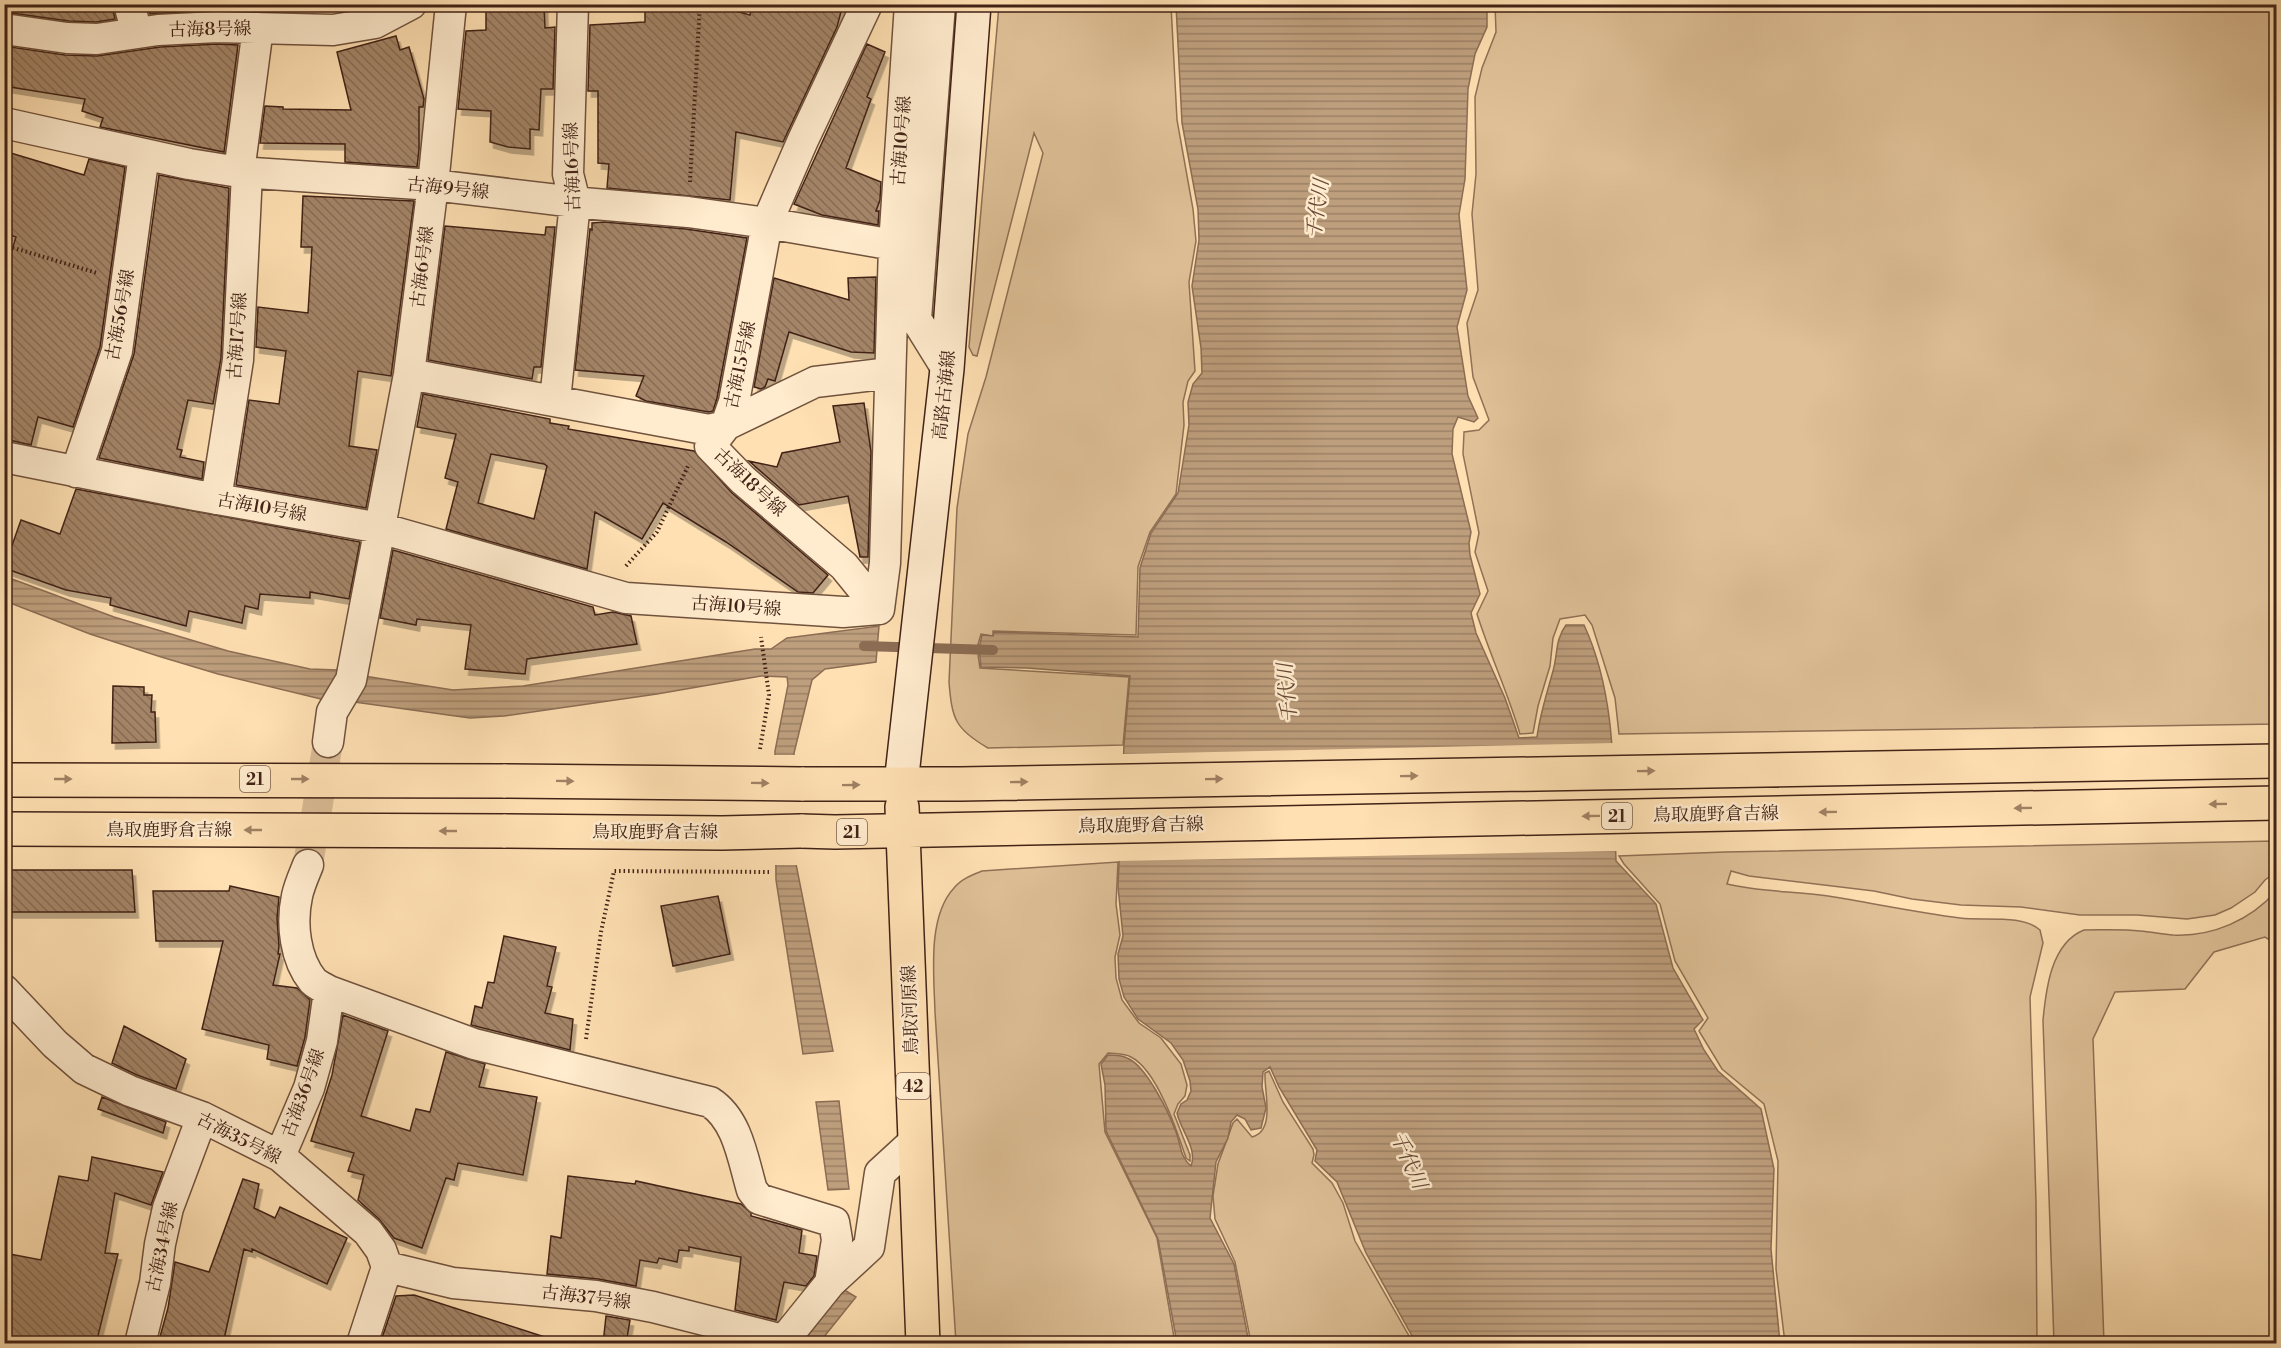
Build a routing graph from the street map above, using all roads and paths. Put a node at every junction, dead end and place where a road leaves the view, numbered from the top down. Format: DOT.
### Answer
graph roads {
  1 [pos="129,4"];
  2 [pos="411,4"];
  3 [pos="451,4"];
  4 [pos="573,4"];
  5 [pos="700,4"];
  6 [pos="867,4"];
  7 [pos="910,4"];
  8 [pos="939,4"];
  9 [pos="974,4"];
  10 [pos="258,28"];
  11 [pos="4,29"];
  12 [pos="137,33"];
  13 [pos="4,123"];
  14 [pos="144,154"];
  15 [pos="243,173"];
  16 [pos="433,185"];
  17 [pos="575,202"];
  18 [pos="688,212"];
  19 [pos="767,223"];
  20 [pos="894,244"];
  21 [pos="4,245"];
  22 [pos="98,273"];
  23 [pos="947,369"];
  24 [pos="890,373"];
  25 [pos="409,374"];
  26 [pos="555,401"];
  27 [pos="715,427"];
  28 [pos="4,457"];
  29 [pos="76,472"];
  30 [pos="216,499"];
  31 [pos="380,528"];
  32 [pos="604,591"];
  33 [pos="756,607"];
  34 [pos="879,609"];
  35 [pos="328,742"];
  36 [pos="760,749"];
  37 [pos="2277,761"];
  38 [pos="4,780"];
  39 [pos="901,784"];
  40 [pos="2277,803"];
  41 [pos="4,829"];
  42 [pos="903,829"];
  43 [pos="308,865"];
  44 [pos="769,872"];
  45 [pos="4,990"];
  46 [pos="329,991"];
  47 [pos="581,1070"];
  48 [pos="202,1117"];
  49 [pos="916,1140"];
  50 [pos="280,1156"];
  51 [pos="387,1267"];
  52 [pos="830,1283"];
  53 [pos="922,1304"];
  54 [pos="782,1342"];
  55 [pos="140,1344"];
  56 [pos="362,1344"];
  57 [pos="906,1344"];
  58 [pos="923,1344"];
  1 -- 12 [label="street"];
  2 -- 10 [label="street, 古海8号線"];
  3 -- 16 [label="street, 古海6号線"];
  4 -- 17 [label="street, 古海16号線"];
  5 -- 18 [label="path"];
  6 -- 19 [label="street, 古海15号線"];
  7 -- 20 [label="street, 古海10号線"];
  8 -- 23 [label="street"];
  9 -- 23 [label="main road, 高路古海線"];
  10 -- 12 [label="street, 古海8号線"];
  10 -- 15 [label="street, 古海17号線"];
  11 -- 12 [label="street, 古海8号線"];
  13 -- 14 [label="street, 古海9号線"];
  14 -- 15 [label="street, 古海9号線"];
  14 -- 29 [label="street, 古海56号線"];
  15 -- 16 [label="street, 古海9号線"];
  15 -- 30 [label="street, 古海17号線"];
  16 -- 17 [label="street, 古海9号線"];
  16 -- 25 [label="street, 古海6号線"];
  17 -- 18 [label="street, 古海9号線"];
  17 -- 26 [label="street, 古海16号線"];
  18 -- 19 [label="street, 古海9号線"];
  19 -- 20 [label="street, 古海9号線"];
  19 -- 27 [label="street, 古海15号線"];
  20 -- 24 [label="street, 古海10号線"];
  21 -- 22 [label="path"];
  23 -- 39 [label="main road, 高路古海線"];
  24 -- 27 [label="street, 古海18号線"];
  24 -- 34 [label="street, 古海10号線"];
  25 -- 26 [label="street"];
  25 -- 31 [label="street, 古海6号線"];
  26 -- 27 [label="street"];
  27 -- 32 [label="path"];
  27 -- 34 [label="street, 古海18号線"];
  28 -- 29 [label="street, 古海10号線"];
  29 -- 30 [label="street, 古海10号線"];
  30 -- 31 [label="street, 古海10号線"];
  31 -- 32 [label="street, 古海10号線"];
  31 -- 35 [label="street, 古海6号線"];
  32 -- 33 [label="street, 古海10号線"];
  33 -- 34 [label="street, 古海10号線"];
  33 -- 36 [label="path"];
  39 -- 37 [label="main road, 21, one-way"];
  38 -- 39 [label="main road, 21, one-way, bridge"];
  39 -- 42 [label="main road, 鳥取河原線 / 42"];
  40 -- 42 [label="main road, 鳥取鹿野倉吉線 / 21, one-way"];
  42 -- 41 [label="main road, 鳥取鹿野倉吉線 / 21, one-way, bridge"];
  42 -- 49 [label="main road, 鳥取河原線 / 42"];
  43 -- 46 [label="street"];
  44 -- 47 [label="path"];
  45 -- 48 [label="street, 古海35号線"];
  46 -- 47 [label="street"];
  46 -- 50 [label="street, 古海36号線"];
  47 -- 52 [label="street"];
  48 -- 50 [label="street, 古海35号線"];
  48 -- 55 [label="street, 古海34号線"];
  49 -- 52 [label="street"];
  49 -- 53 [label="main road, 鳥取河原線 / 42"];
  50 -- 51 [label="street, 古海35号線"];
  51 -- 54 [label="street, 古海37号線"];
  51 -- 56 [label="street"];
  52 -- 54 [label="street"];
  53 -- 57 [label="street"];
  53 -- 58 [label="main road, 鳥取河原線 / 42"];
}
